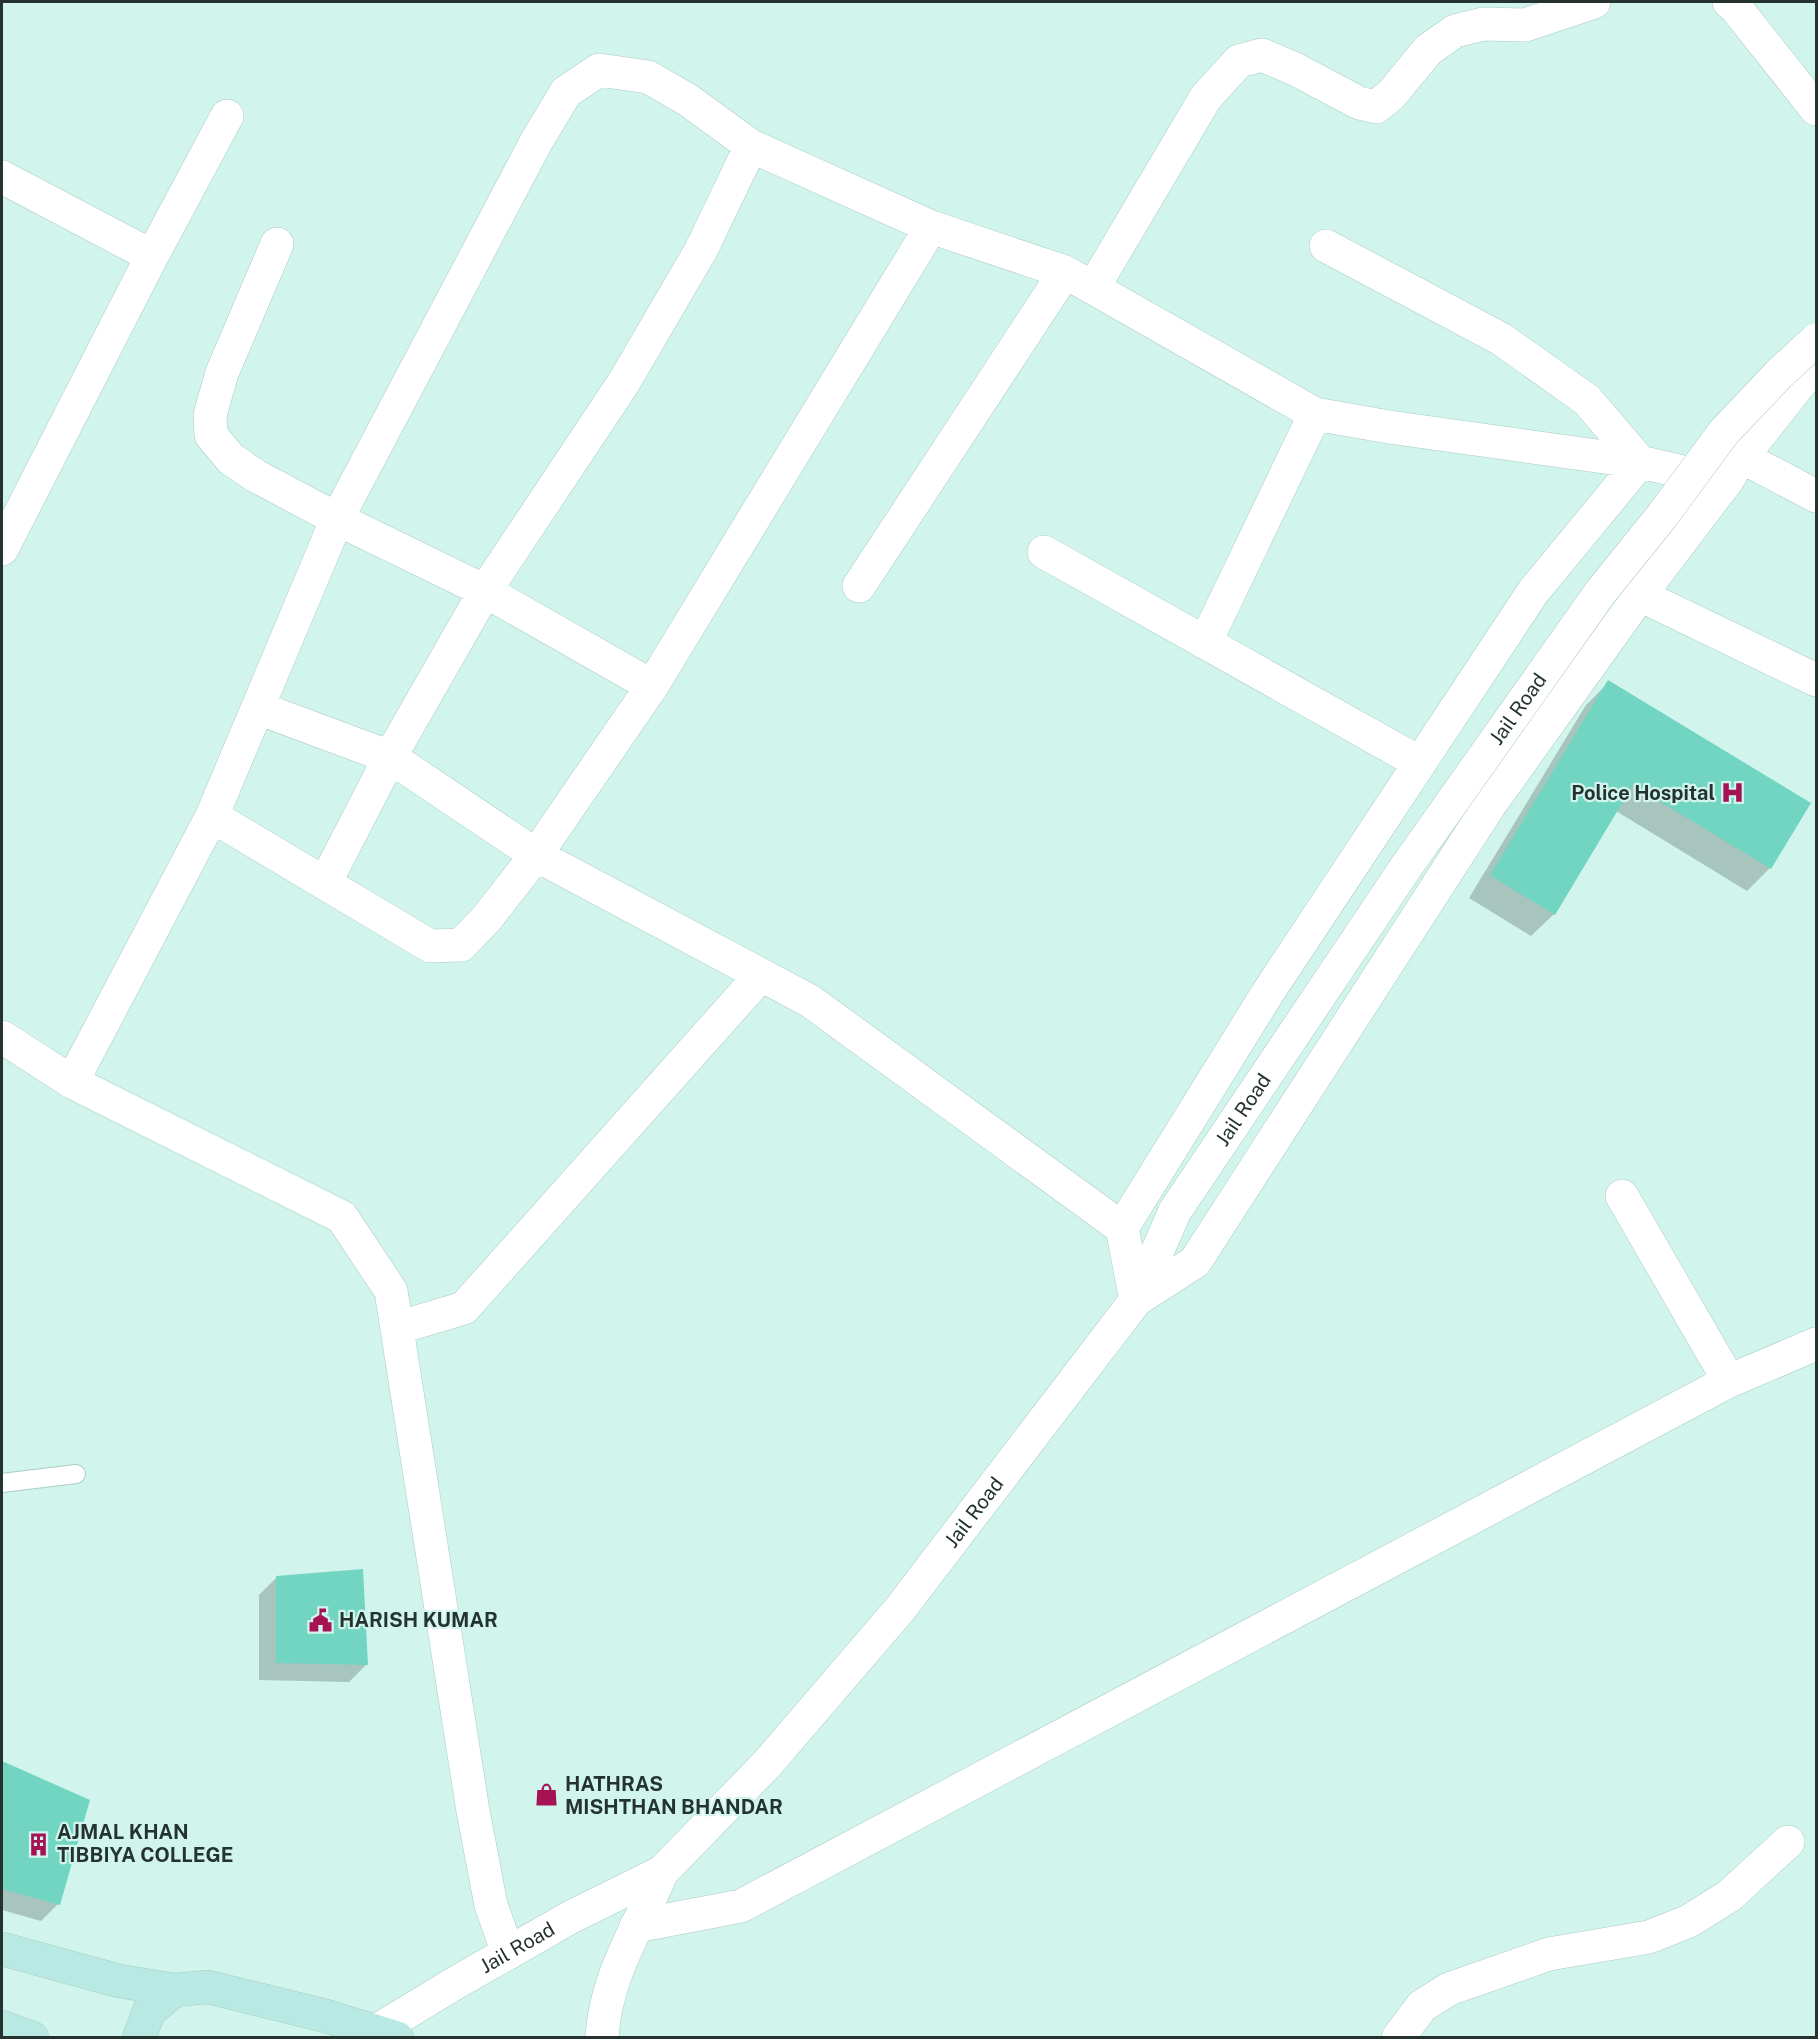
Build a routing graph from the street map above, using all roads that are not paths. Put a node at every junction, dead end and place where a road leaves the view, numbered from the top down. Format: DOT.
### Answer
graph roads {
  1 [pos="1594,2"];
  2 [pos="1729,2"];
  3 [pos="1816,109"];
  4 [pos="227,116"];
  5 [pos="751,146"];
  6 [pos="2,177"];
  7 [pos="931,227"];
  8 [pos="277,244"];
  9 [pos="1326,246"];
  10 [pos="152,256"];
  11 [pos="1065,272"];
  12 [pos="1093,288"];
  13 [pos="1816,340"];
  14 [pos="1816,366"];
  15 [pos="1315,414"];
  16 [pos="1640,462"];
  17 [pos="1734,469"];
  18 [pos="1816,496"];
  19 [pos="337,519"];
  20 [pos="2,549"];
  21 [pos="1044,552"];
  22 [pos="859,586"];
  23 [pos="485,591"];
  24 [pos="1640,595"];
  25 [pos="1205,643"];
  26 [pos="1816,680"];
  27 [pos="652,686"];
  28 [pos="258,708"];
  29 [pos="390,757"];
  30 [pos="1420,763"];
  31 [pos="212,816"];
  32 [pos="536,855"];
  33 [pos="325,884"];
  34 [pos="761,975"];
  35 [pos="2,1037"];
  36 [pos="72,1082"];
  37 [pos="1622,1196"];
  38 [pos="1122,1228"];
  39 [pos="1136,1300"];
  40 [pos="397,1328"];
  41 [pos="1816,1344"];
  42 [pos="1729,1382"];
  43 [pos="76,1474"];
  44 [pos="2,1484"];
  45 [pos="1788,1842"];
  46 [pos="662,1872"];
  47 [pos="636,1926"];
  48 [pos="2,1949"];
  49 [pos="508,1953"];
  50 [pos="175,1990"];
  51 [pos="2,2027"];
  52 [pos="386,2034"];
  53 [pos="32,2037"];
  54 [pos="139,2037"];
  55 [pos="602,2037"];
  56 [pos="1398,2037"];
  1 -- 12 [label="street"];
  2 -- 3 [label="street"];
  4 -- 10 [label="street"];
  5 -- 7 [label="street"];
  5 -- 19 [label="street"];
  5 -- 23 [label="street"];
  6 -- 10 [label="street"];
  7 -- 11 [label="street"];
  7 -- 27 [label="street"];
  8 -- 19 [label="street"];
  9 -- 16 [label="street"];
  10 -- 20 [label="street"];
  11 -- 12 [label="street"];
  11 -- 22 [label="street"];
  12 -- 15 [label="street"];
  13 -- 39 [label="street, Jail Road, bridge"];
  14 -- 17 [label="street"];
  15 -- 16 [label="street"];
  15 -- 25 [label="street"];
  16 -- 17 [label="street"];
  16 -- 30 [label="street"];
  17 -- 18 [label="street"];
  17 -- 24 [label="street"];
  19 -- 23 [label="street"];
  19 -- 28 [label="street"];
  21 -- 25 [label="street"];
  23 -- 27 [label="street"];
  23 -- 29 [label="street"];
  24 -- 26 [label="street"];
  24 -- 39 [label="street"];
  25 -- 30 [label="street"];
  27 -- 32 [label="street"];
  28 -- 29 [label="street"];
  28 -- 31 [label="street"];
  29 -- 32 [label="street"];
  29 -- 33 [label="street"];
  30 -- 38 [label="street"];
  31 -- 33 [label="street"];
  31 -- 36 [label="street"];
  32 -- 33 [label="street"];
  32 -- 34 [label="street"];
  34 -- 38 [label="street"];
  34 -- 40 [label="street"];
  35 -- 36 [label="street"];
  36 -- 40 [label="street"];
  37 -- 42 [label="street"];
  38 -- 39 [label="street"];
  39 -- 46 [label="street, Jail Road"];
  40 -- 49 [label="street"];
  41 -- 42 [label="street"];
  42 -- 47 [label="street"];
  43 -- 44 [label="lane"];
  45 -- 56 [label="street"];
  46 -- 47 [label="street, Jail Road"];
  46 -- 49 [label="street, Jail Road"];
  47 -- 55 [label="street, Jail Road"];
  48 -- 50 [label="main road"];
  49 -- 52 [label="street, Jail Road"];
  50 -- 52 [label="main road"];
  50 -- 54 [label="main road"];
  51 -- 53 [label="main road"];
}
